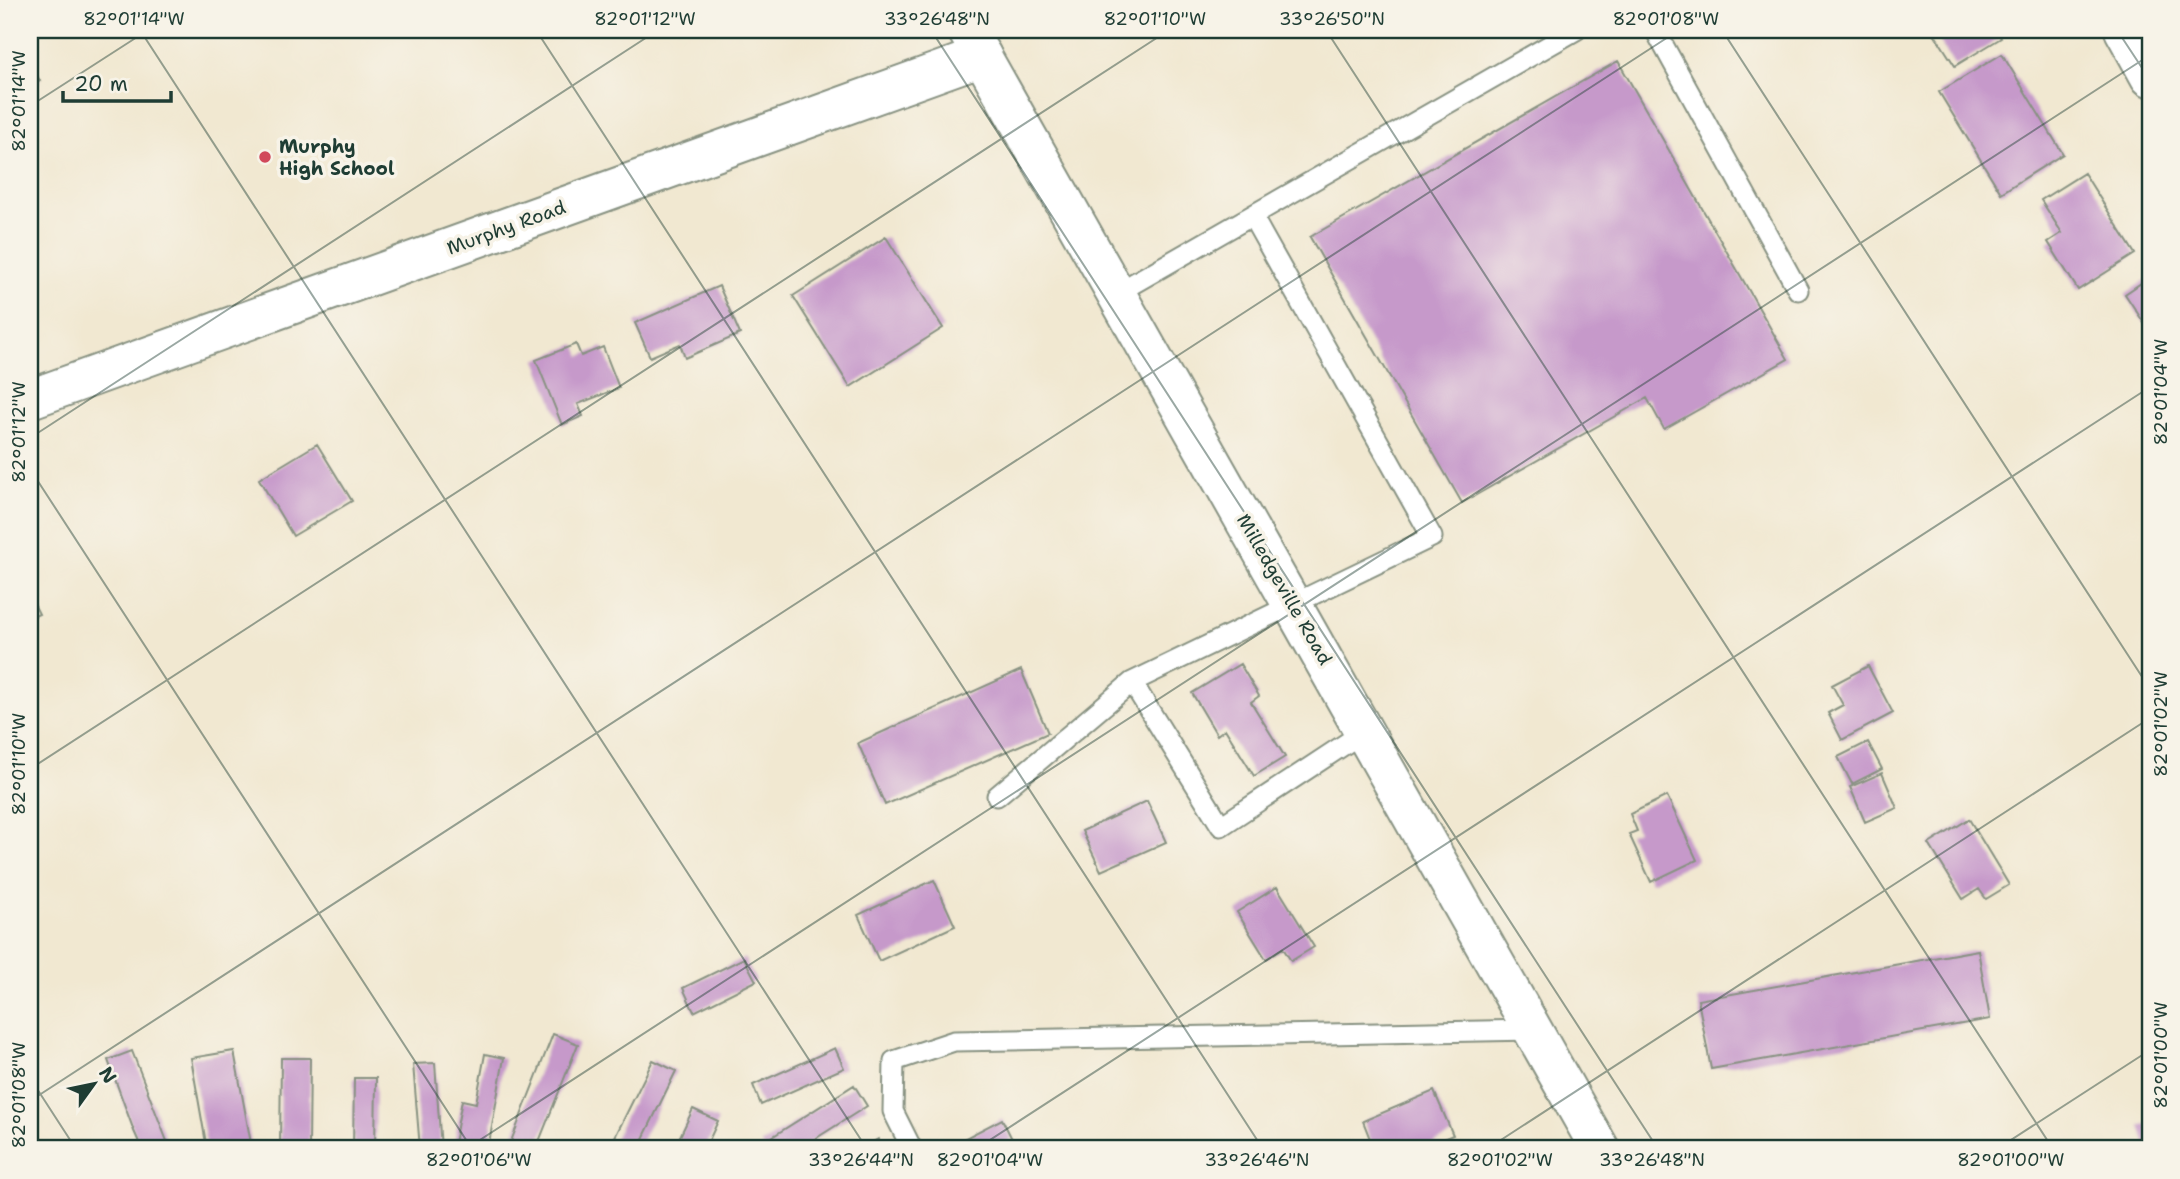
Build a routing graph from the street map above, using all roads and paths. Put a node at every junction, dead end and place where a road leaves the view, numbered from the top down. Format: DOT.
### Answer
graph roads {
  1 [pos="1576,30"];
  2 [pos="1655,30"];
  3 [pos="2124,30"];
  4 [pos="974,43"];
  5 [pos="2150,77"];
  6 [pos="1252,216"];
  7 [pos="1798,290"];
  8 [pos="1115,294"];
  9 [pos="30,399"];
  10 [pos="1294,604"];
  11 [pos="1132,682"];
  12 [pos="1365,731"];
  13 [pos="997,796"];
  14 [pos="1532,1030"];
  15 [pos="912,1149"];
  16 [pos="1600,1149"];
  1 -- 6 [label="lane"];
  2 -- 7 [label="lane"];
  3 -- 5 [label="street"];
  4 -- 8 [label="street, Milledgeville Road"];
  4 -- 9 [label="street, Murphy Road"];
  6 -- 8 [label="lane"];
  6 -- 10 [label="lane"];
  8 -- 10 [label="street, Milledgeville Road"];
  10 -- 11 [label="lane"];
  10 -- 12 [label="street, Milledgeville Road"];
  11 -- 12 [label="lane"];
  11 -- 13 [label="lane"];
  12 -- 14 [label="street, Milledgeville Road"];
  14 -- 15 [label="lane"];
  14 -- 16 [label="street, Milledgeville Road"];
}
